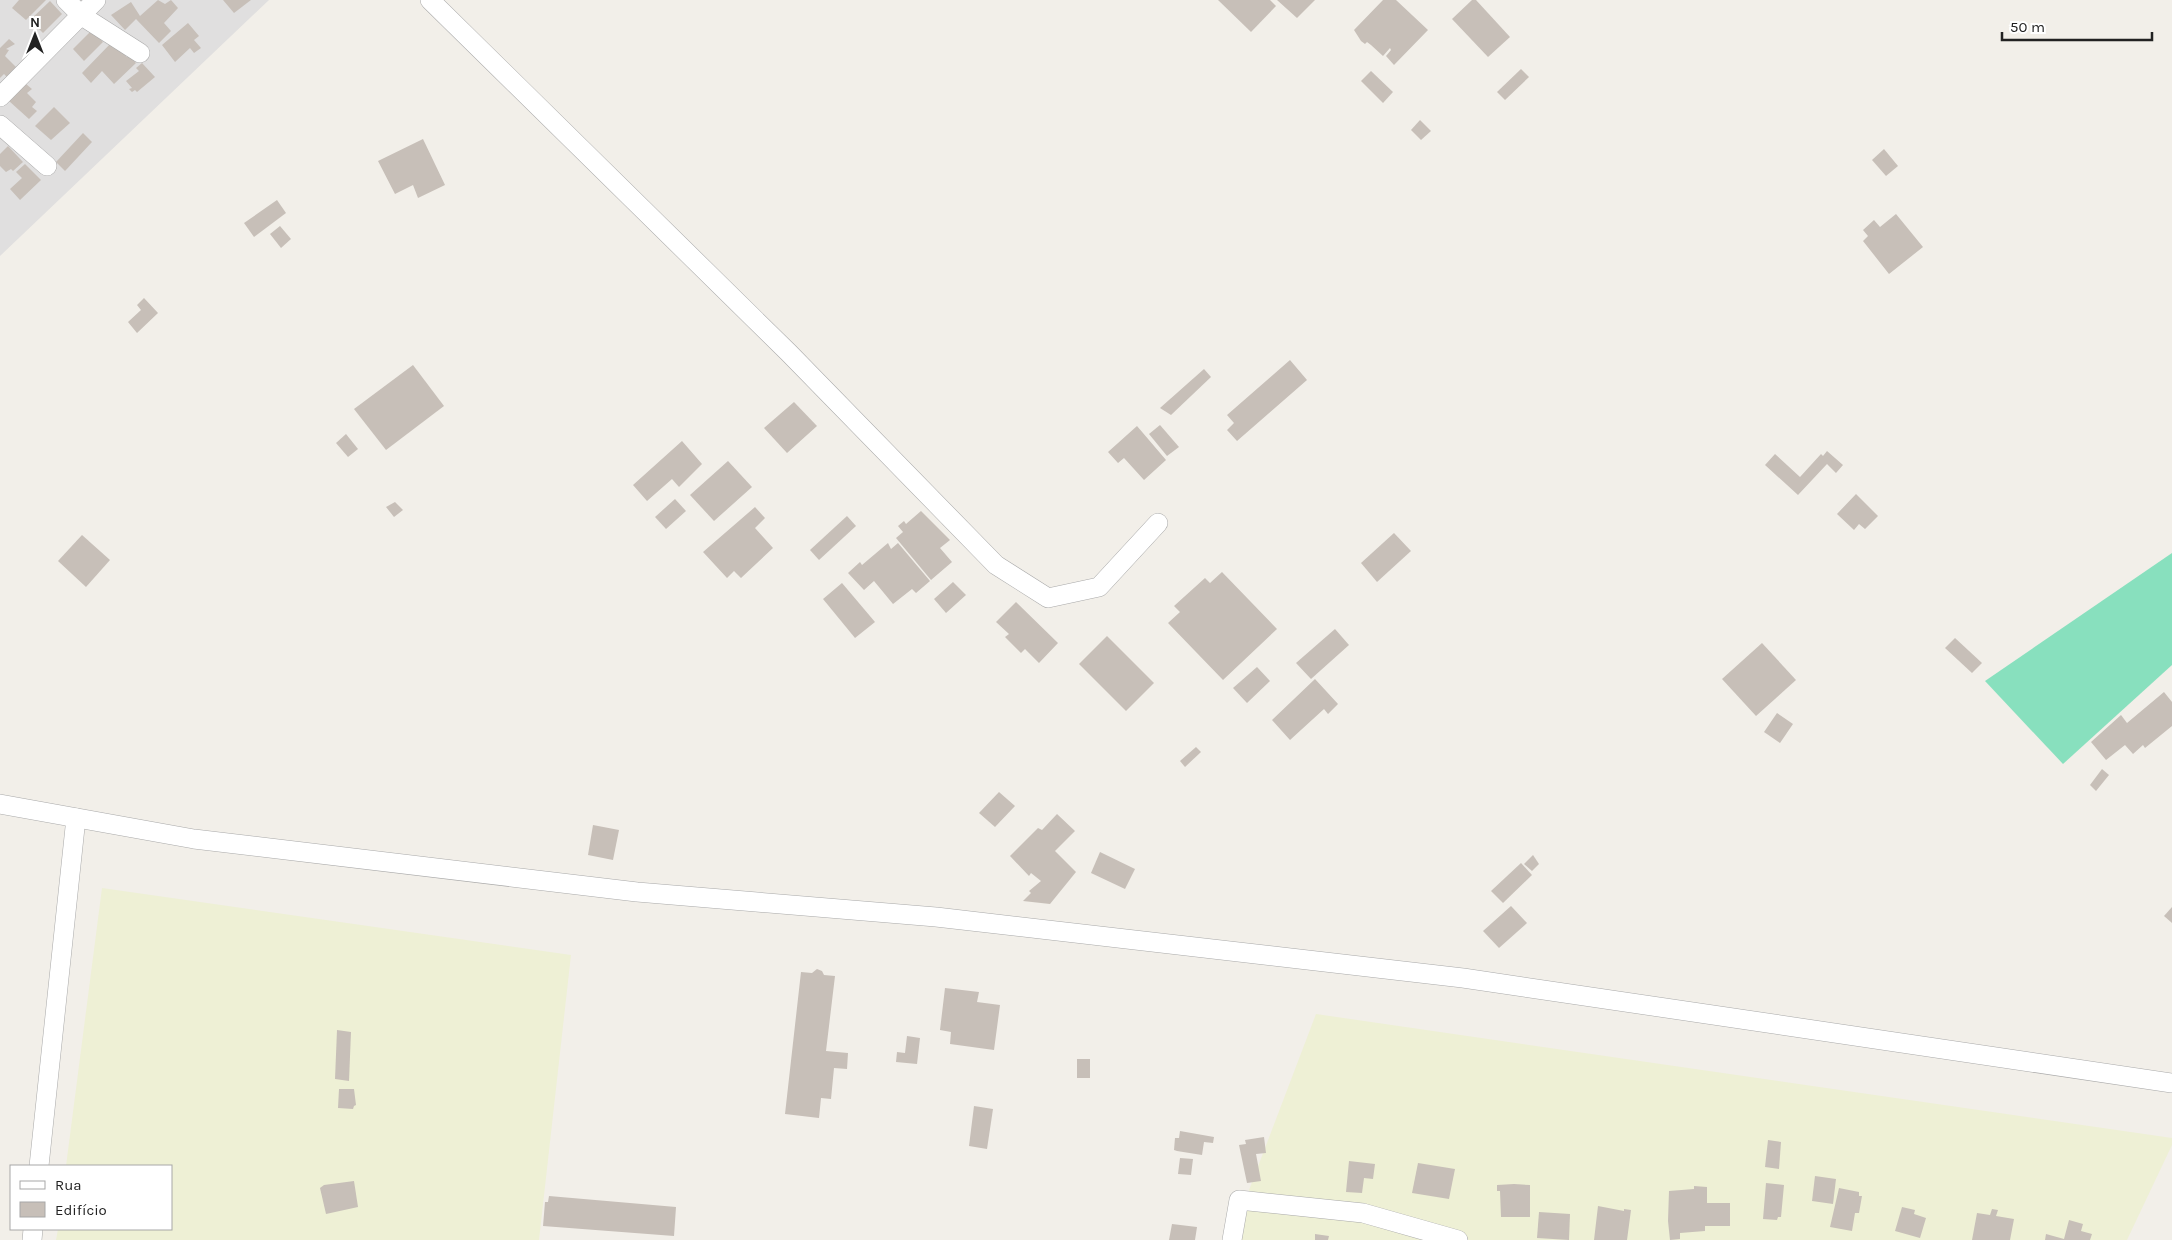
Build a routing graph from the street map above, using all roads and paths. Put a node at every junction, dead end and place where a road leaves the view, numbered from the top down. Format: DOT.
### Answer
graph roads {
  1 [pos="66,0"];
  2 [pos="96,0"];
  3 [pos="430,0"];
  4 [pos="82,16"];
  5 [pos="140,53"];
  6 [pos="0,97"];
  7 [pos="0,125"];
  8 [pos="47,166"];
  9 [pos="1158,523"];
  10 [pos="0,804"];
  11 [pos="76,818"];
  12 [pos="2172,1083"];
  13 [pos="39,1165"];
  14 [pos="1232,1240"];
  15 [pos="1458,1240"];
  1 -- 4 [label="street"];
  2 -- 4 [label="street"];
  3 -- 9 [label="street"];
  4 -- 5 [label="street"];
  4 -- 6 [label="street"];
  7 -- 8 [label="street"];
  10 -- 11 [label="street"];
  11 -- 12 [label="street"];
  11 -- 13 [label="street"];
  14 -- 15 [label="street"];
}
